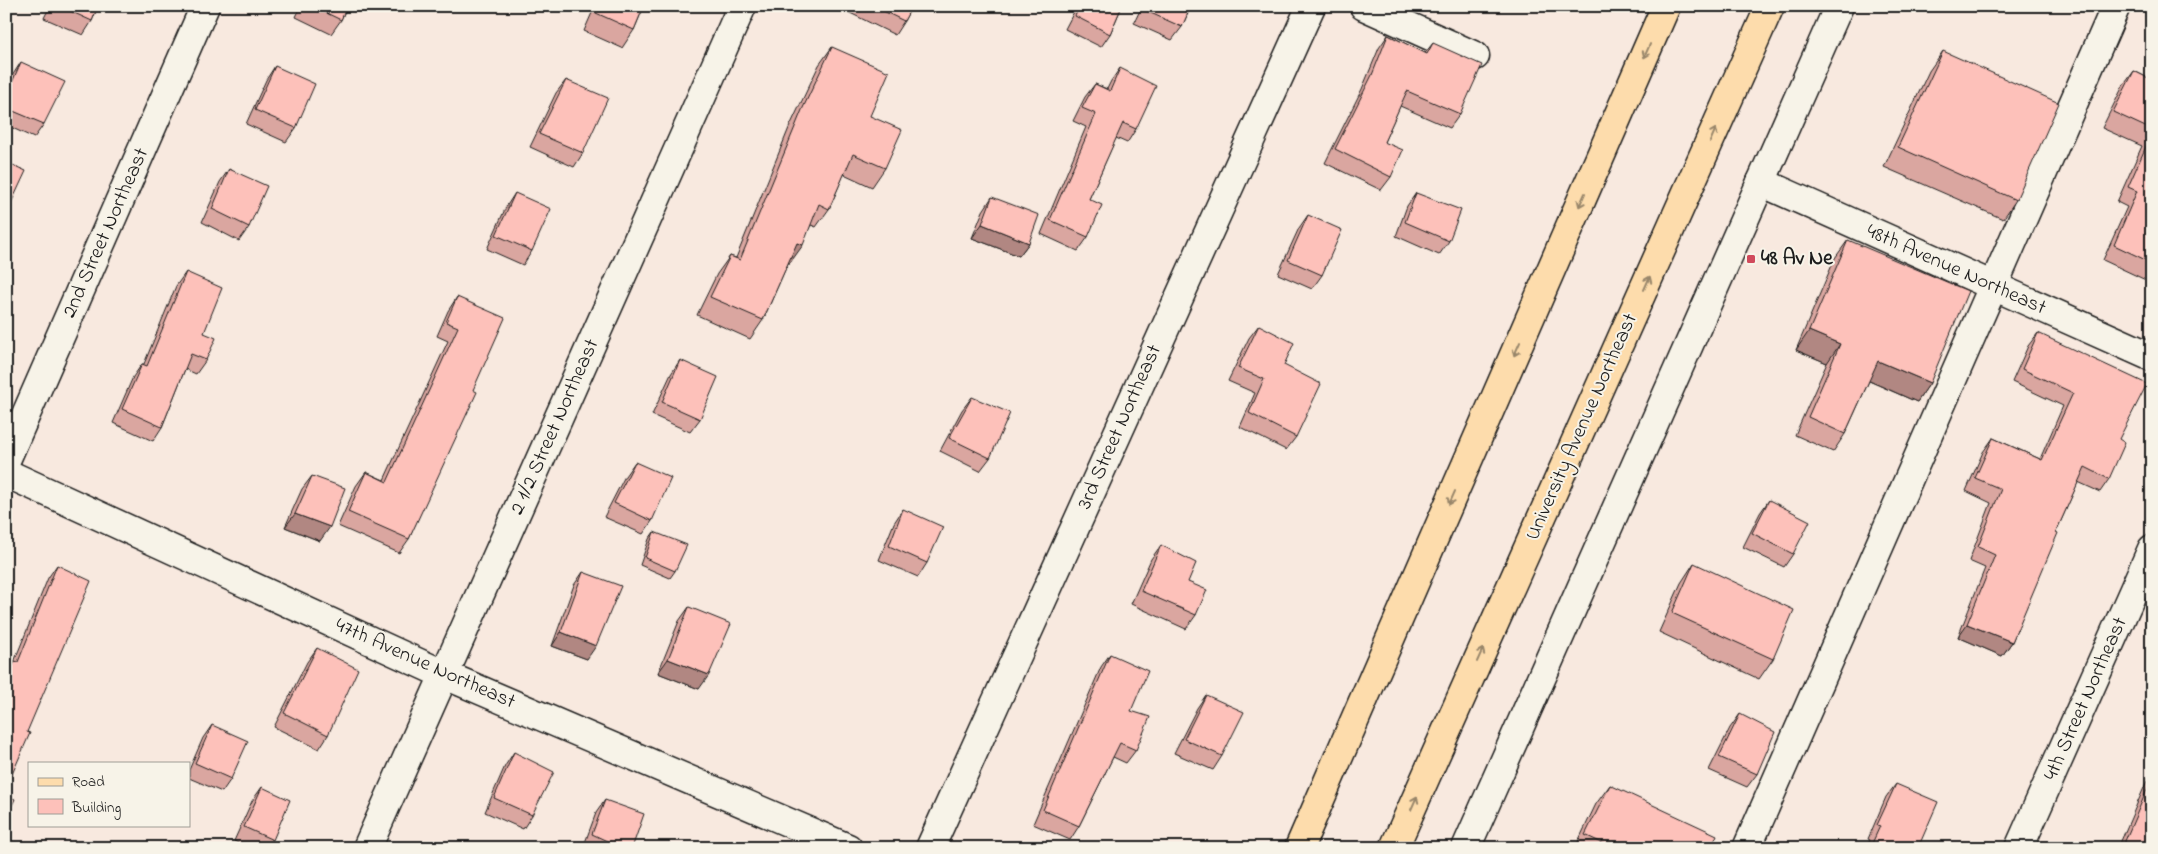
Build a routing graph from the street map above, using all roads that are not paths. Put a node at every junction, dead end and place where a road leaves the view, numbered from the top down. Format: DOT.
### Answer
graph roads {
  1 [pos="205,6"];
  2 [pos="742,6"];
  3 [pos="1311,6"];
  4 [pos="1364,6"];
  5 [pos="1666,6"];
  6 [pos="1770,6"];
  7 [pos="1839,6"];
  8 [pos="2116,6"];
  9 [pos="1475,56"];
  10 [pos="1761,182"];
  11 [pos="1992,286"];
  12 [pos="2152,357"];
  13 [pos="6,460"];
  14 [pos="6,473"];
  15 [pos="2152,549"];
  16 [pos="445,675"];
  17 [pos="366,848"];
  18 [pos="848,848"];
  19 [pos="930,848"];
  20 [pos="1299,848"];
  21 [pos="1394,848"];
  22 [pos="1466,848"];
  23 [pos="1747,848"];
  24 [pos="2020,848"];
  1 -- 13 [label="street, 2nd Street Northeast"];
  2 -- 16 [label="street, 2 1/2 Street Northeast"];
  3 -- 19 [label="street, 3rd Street Northeast"];
  4 -- 9 [label="street"];
  5 -- 20 [label="main road, one-way"];
  21 -- 6 [label="main road, University Avenue Northeast, one-way"];
  7 -- 10 [label="street"];
  8 -- 11 [label="street"];
  10 -- 11 [label="street, 48th Avenue Northeast"];
  10 -- 22 [label="street"];
  11 -- 12 [label="street, 48th Avenue Northeast"];
  11 -- 23 [label="street"];
  14 -- 16 [label="street, 47th Avenue Northeast"];
  15 -- 24 [label="street, 4th Street Northeast"];
  16 -- 17 [label="street, 2 1/2 Street Northeast"];
  16 -- 18 [label="street, 47th Avenue Northeast"];
}
